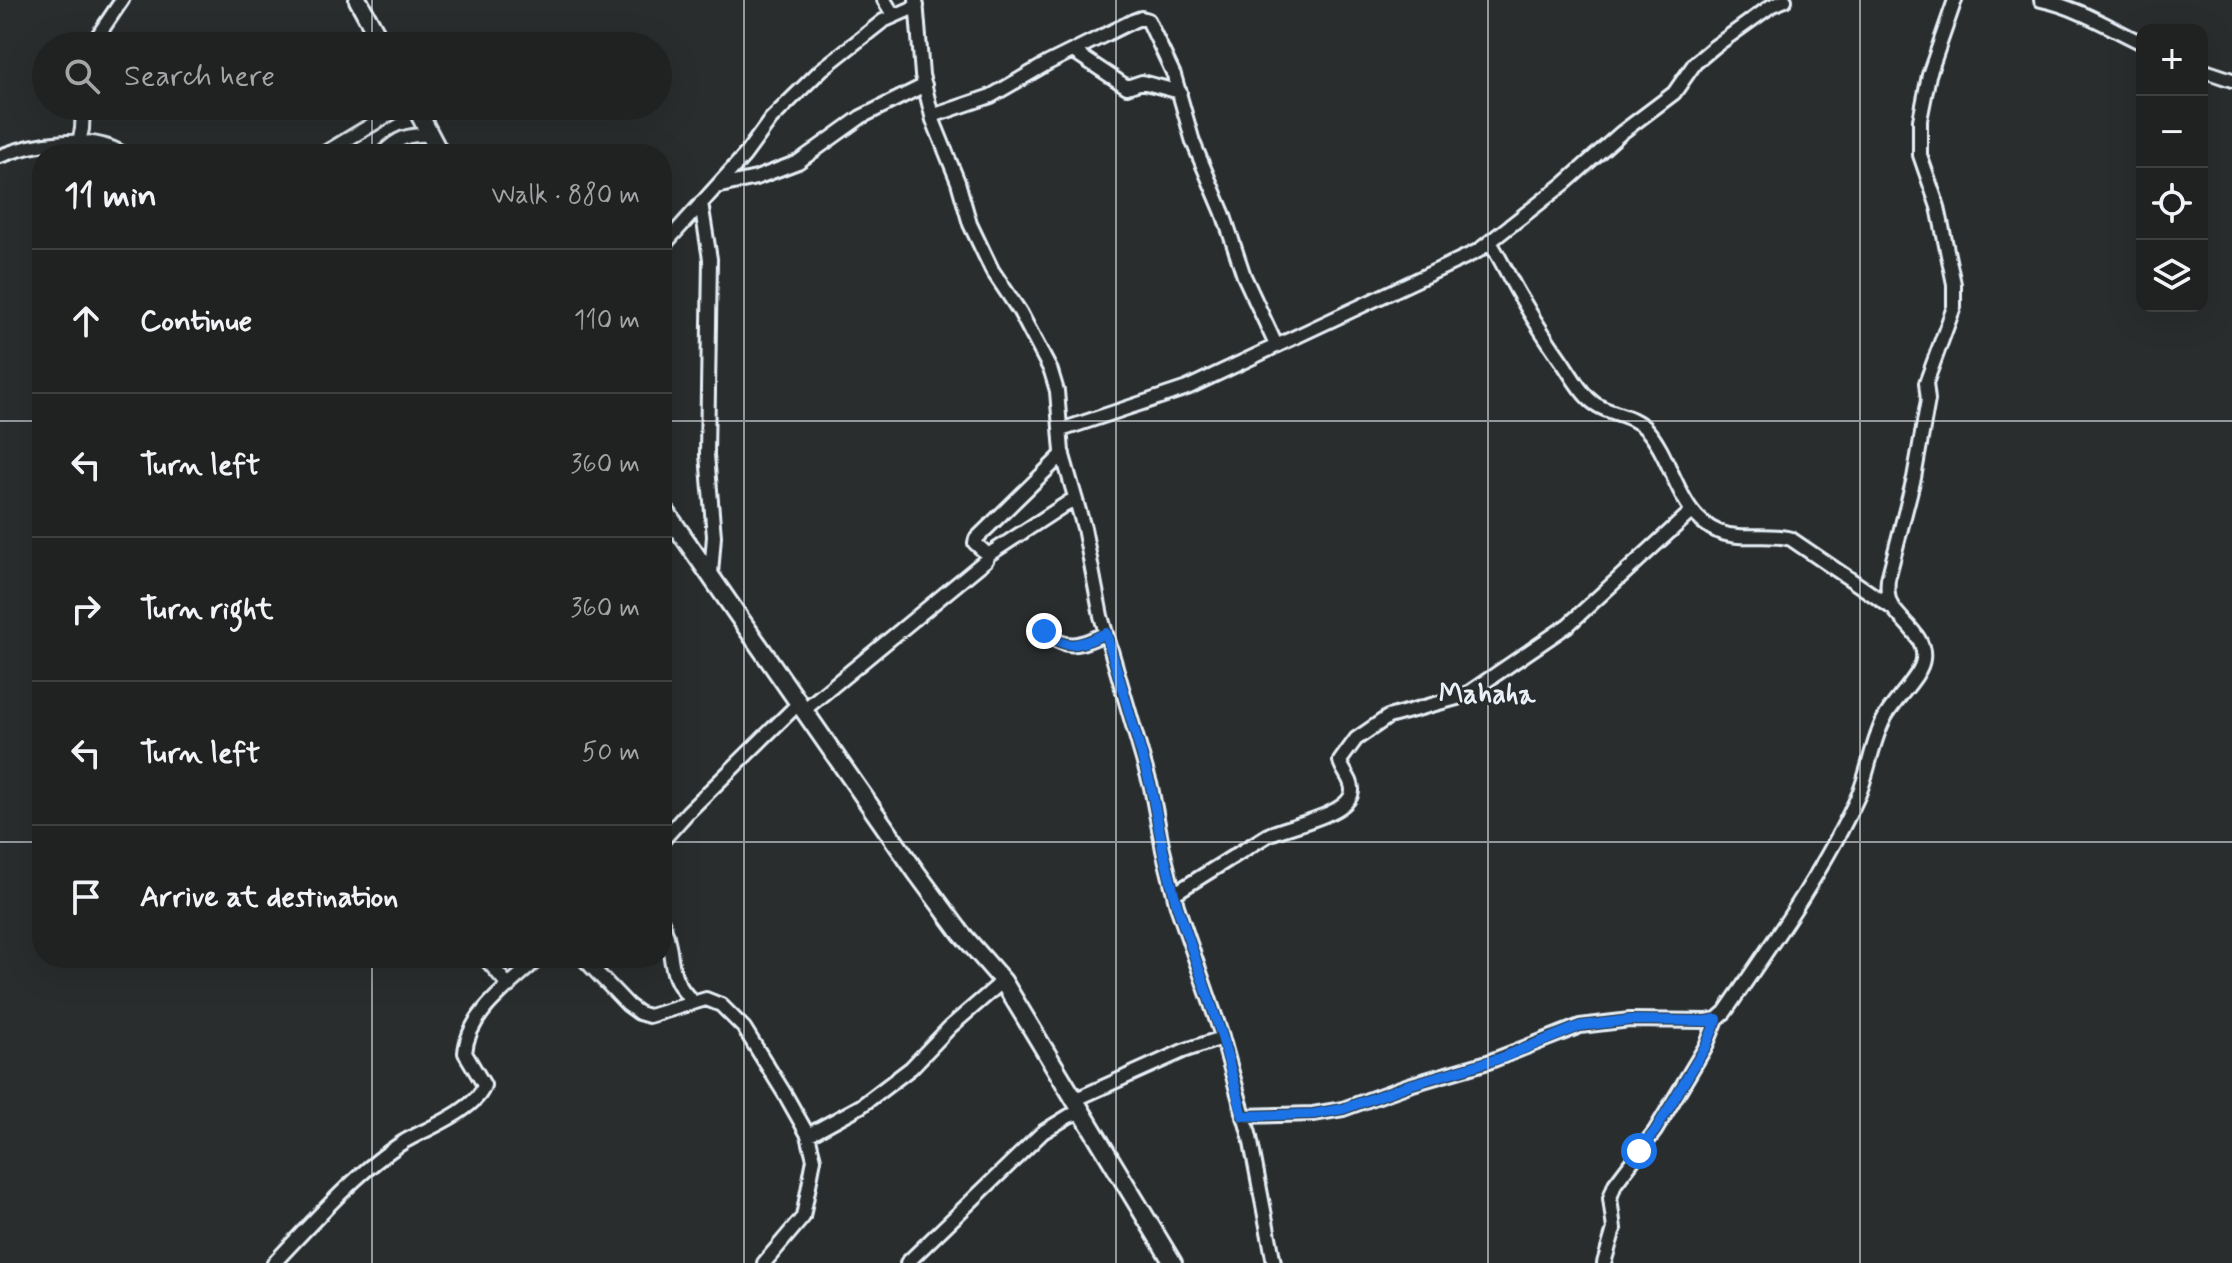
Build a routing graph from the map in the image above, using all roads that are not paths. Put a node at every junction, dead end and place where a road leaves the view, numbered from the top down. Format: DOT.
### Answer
graph roads {
  1 [pos="122,0"];
  2 [pos="358,0"];
  3 [pos="884,0"];
  4 [pos="1785,0"];
  5 [pos="1955,0"];
  6 [pos="2041,0"];
  7 [pos="916,3"];
  8 [pos="894,16"];
  9 [pos="100,32"];
  10 [pos="375,32"];
  11 [pos="2136,40"];
  12 [pos="1073,51"];
  13 [pos="2208,72"];
  14 [pos="2232,80"];
  15 [pos="925,85"];
  16 [pos="1180,92"];
  17 [pos="932,116"];
  18 [pos="82,120"];
  19 [pos="380,120"];
  20 [pos="422,120"];
  21 [pos="430,135"];
  22 [pos="79,142"];
  23 [pos="46,144"];
  24 [pos="90,144"];
  25 [pos="340,144"];
  26 [pos="391,144"];
  27 [pos="435,144"];
  28 [pos="32,147"];
  29 [pos="0,156"];
  30 [pos="716,187"];
  31 [pos="701,203"];
  32 [pos="672,236"];
  33 [pos="1490,242"];
  34 [pos="1276,345"];
  35 [pos="1061,430"];
  36 [pos="1063,454"];
  37 [pos="1075,498"];
  38 [pos="1692,511"];
  39 [pos="672,520"];
  40 [pos="988,555"];
  41 [pos="711,574"];
  42 [pos="1891,607"];
  43 [pos="1044,631"];
  44 [pos="1106,633"];
  45 [pos="802,705"];
  46 [pos="672,830"];
  47 [pos="1175,893"];
  48 [pos="672,967"];
  49 [pos="494,968"];
  50 [pos="528,968"];
  51 [pos="593,968"];
  52 [pos="1003,981"];
  53 [pos="509,986"];
  54 [pos="692,1001"];
  55 [pos="1717,1019"];
  56 [pos="1222,1038"];
  57 [pos="1078,1106"];
  58 [pos="1243,1116"];
  59 [pos="808,1135"];
  60 [pos="274,1263"];
  61 [pos="764,1263"];
  62 [pos="907,1263"];
  63 [pos="1173,1263"];
  64 [pos="1274,1263"];
  65 [pos="1604,1263"];
  1 -- 9 [label="street"];
  2 -- 10 [label="main road"];
  3 -- 8 [label="street"];
  4 -- 33 [label="street"];
  5 -- 42 [label="street"];
  6 -- 11 [label="street"];
  7 -- 8 [label="street"];
  7 -- 15 [label="street"];
  8 -- 30 [label="street"];
  12 -- 16 [label="street"];
  12 -- 16 [label="street"];
  12 -- 17 [label="street"];
  13 -- 14 [label="street"];
  15 -- 17 [label="street"];
  15 -- 30 [label="street"];
  16 -- 34 [label="street"];
  17 -- 35 [label="street"];
  18 -- 22 [label="street"];
  19 -- 25 [label="street"];
  20 -- 21 [label="main road"];
  21 -- 26 [label="street"];
  21 -- 27 [label="main road"];
  22 -- 23 [label="street"];
  22 -- 24 [label="street"];
  28 -- 29 [label="street"];
  30 -- 31 [label="street"];
  31 -- 32 [label="street"];
  31 -- 41 [label="street"];
  33 -- 34 [label="street"];
  33 -- 38 [label="street"];
  34 -- 35 [label="street"];
  35 -- 36 [label="street"];
  36 -- 37 [label="street"];
  36 -- 40 [label="street"];
  37 -- 40 [label="street"];
  37 -- 44 [label="street"];
  38 -- 42 [label="street"];
  38 -- 47 [label="street"];
  39 -- 41 [label="main road"];
  40 -- 45 [label="street"];
  41 -- 45 [label="main road"];
  42 -- 55 [label="street"];
  43 -- 44 [label="street"];
  44 -- 47 [label="street"];
  45 -- 46 [label="street"];
  45 -- 52 [label="main road"];
  47 -- 56 [label="street"];
  48 -- 54 [label="street"];
  49 -- 53 [label="street"];
  50 -- 53 [label="street"];
  51 -- 54 [label="street"];
  52 -- 57 [label="main road"];
  52 -- 59 [label="street"];
  53 -- 60 [label="street"];
  54 -- 59 [label="street"];
  55 -- 58 [label="street"];
  55 -- 65 [label="street"];
  56 -- 57 [label="street"];
  56 -- 58 [label="street"];
  57 -- 62 [label="street"];
  57 -- 63 [label="main road"];
  58 -- 64 [label="street"];
  59 -- 61 [label="street"];
}
